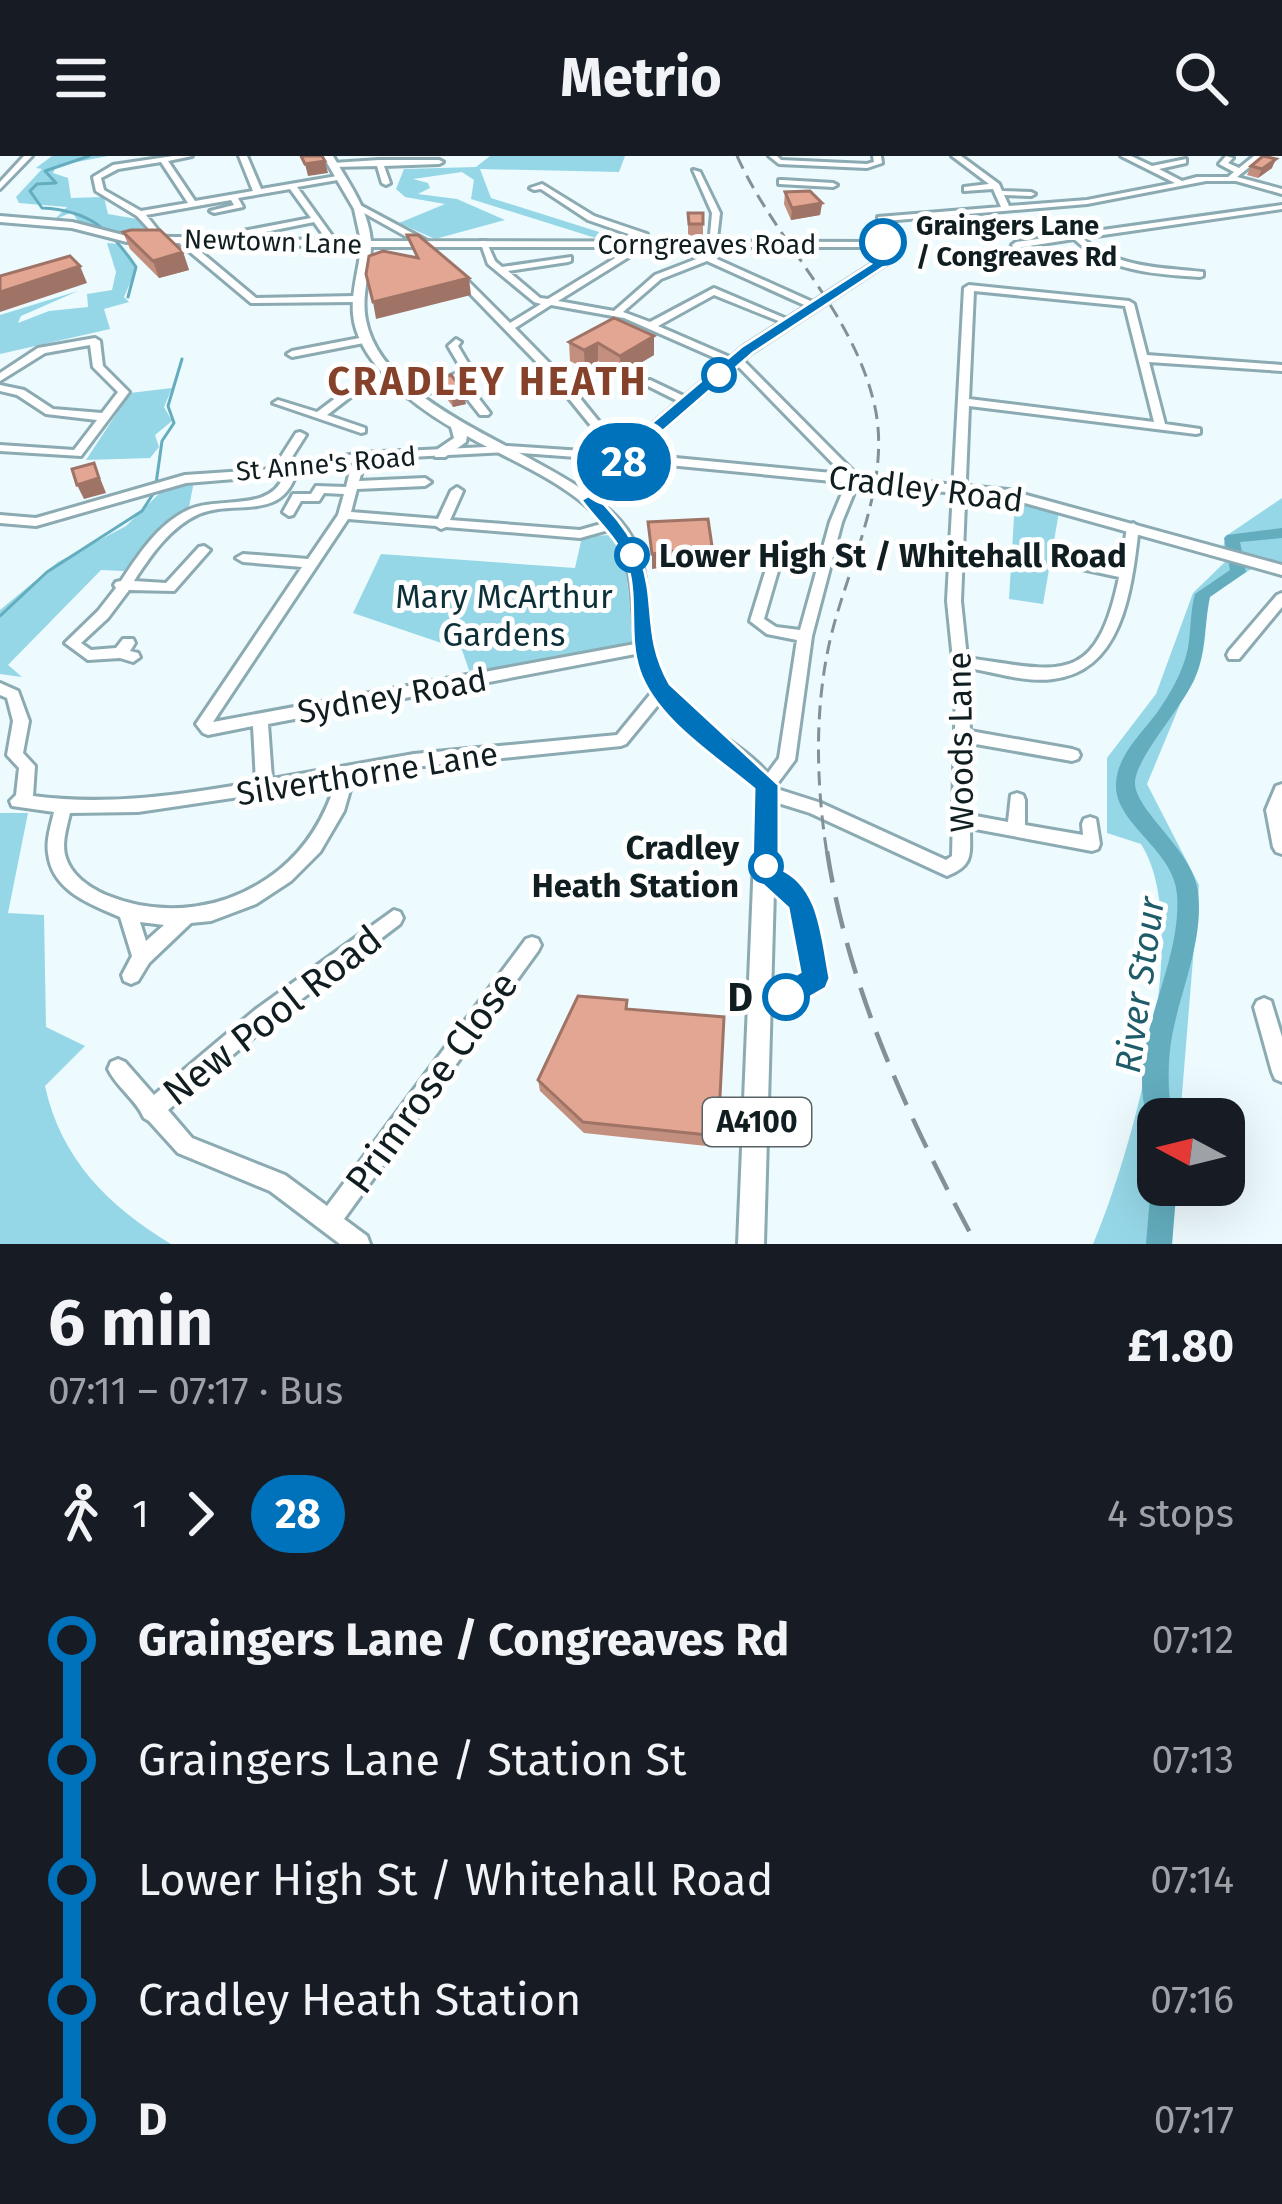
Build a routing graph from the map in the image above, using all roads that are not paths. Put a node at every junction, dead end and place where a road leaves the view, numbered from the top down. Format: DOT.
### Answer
graph roads {
  1 [pos="188,156"];
  2 [pos="243,156"];
  3 [pos="772,156"];
  4 [pos="877,156"];
  5 [pos="956,156"];
  6 [pos="1126,156"];
  7 [pos="1172,156"];
  8 [pos="1259,156"];
  9 [pos="1229,158"];
  10 [pos="24,159"];
  11 [pos="163,160"];
  12 [pos="330,160"];
  13 [pos="0,163"];
  14 [pos="441,163"];
  15 [pos="808,164"];
  16 [pos="693,166"];
  17 [pos="374,168"];
  18 [pos="1159,170"];
  19 [pos="340,177"];
  20 [pos="1235,179"];
  21 [pos="782,182"];
  22 [pos="1184,182"];
  23 [pos="386,183"];
  24 [pos="808,183"];
  25 [pos="291,185"];
  26 [pos="833,185"];
  27 [pos="0,187"];
  28 [pos="533,188"];
  29 [pos="999,189"];
  30 [pos="963,190"];
  31 [pos="1282,191"];
  32 [pos="258,192"];
  33 [pos="1031,194"];
  34 [pos="233,196"];
  35 [pos="193,204"];
  36 [pos="1282,207"];
  37 [pos="1006,208"];
  38 [pos="359,209"];
  39 [pos="214,212"];
  40 [pos="140,214"];
  41 [pos="316,219"];
  42 [pos="0,220"];
  43 [pos="329,237"];
  44 [pos="246,238"];
  45 [pos="1077,238"];
  46 [pos="160,239"];
  47 [pos="180,239"];
  48 [pos="426,242"];
  49 [pos="483,243"];
  50 [pos="884,244"];
  51 [pos="366,245"];
  52 [pos="1016,245"];
  53 [pos="631,246"];
  54 [pos="646,246"];
  55 [pos="710,252"];
  56 [pos="568,259"];
  57 [pos="501,274"];
  58 [pos="1200,274"];
  59 [pos="478,293"];
  60 [pos="355,299"];
  61 [pos="549,302"];
  62 [pos="814,306"];
  63 [pos="617,313"];
  64 [pos="789,322"];
  65 [pos="650,326"];
  66 [pos="510,327"];
  67 [pos="365,340"];
  68 [pos="456,342"];
  69 [pos="292,354"];
  70 [pos="1143,358"];
  71 [pos="735,361"];
  72 [pos="1282,368"];
  73 [pos="674,376"];
  74 [pos="0,378"];
  75 [pos="391,378"];
  76 [pos="457,378"];
  77 [pos="0,388"];
  78 [pos="411,397"];
  79 [pos="688,402"];
  80 [pos="964,402"];
  81 [pos="278,403"];
  82 [pos="484,413"];
  83 [pos="319,416"];
  84 [pos="106,417"];
  85 [pos="458,424"];
  86 [pos="1160,425"];
  87 [pos="361,430"];
  88 [pos="1196,430"];
  89 [pos="300,435"];
  90 [pos="0,448"];
  91 [pos="507,449"];
  92 [pos="440,454"];
  93 [pos="622,457"];
  94 [pos="360,458"];
  95 [pos="283,472"];
  96 [pos="854,478"];
  97 [pos="425,482"];
  98 [pos="956,485"];
  99 [pos="353,488"];
  100 [pos="457,491"];
  101 [pos="590,500"];
  102 [pos="289,512"];
  103 [pos="344,515"];
  104 [pos="8,521"];
  105 [pos="440,525"];
  106 [pos="1133,526"];
  107 [pos="618,528"];
  108 [pos="0,531"];
  109 [pos="195,555"];
  110 [pos="758,556"];
  111 [pos="243,558"];
  112 [pos="775,559"];
  113 [pos="1064,561"];
  114 [pos="800,563"];
  115 [pos="311,565"];
  116 [pos="1282,570"];
  117 [pos="1127,574"];
  118 [pos="121,586"];
  119 [pos="1282,598"];
  120 [pos="805,636"];
  121 [pos="54,639"];
  122 [pos="72,643"];
  123 [pos="646,646"];
  124 [pos="127,651"];
  125 [pos="1234,655"];
  126 [pos="961,662"];
  127 [pos="0,688"];
  128 [pos="662,690"];
  129 [pos="260,719"];
  130 [pos="964,736"];
  131 [pos="1072,755"];
  132 [pos="348,771"];
  133 [pos="767,789"];
  134 [pos="265,790"];
  135 [pos="1282,791"];
  136 [pos="1017,800"];
  137 [pos="54,806"];
  138 [pos="961,820"];
  139 [pos="1090,824"];
  140 [pos="1016,830"];
  141 [pos="1282,847"];
  142 [pos="128,914"];
  143 [pos="186,916"];
  144 [pos="394,918"];
  145 [pos="532,945"];
  146 [pos="142,957"];
  147 [pos="131,976"];
  148 [pos="1264,1007"];
  149 [pos="118,1069"];
  150 [pos="1282,1072"];
  151 [pos="151,1111"];
  152 [pos="330,1220"];
  153 [pos="359,1244"];
  154 [pos="751,1244"];
  1 -- 11 [label="street"];
  2 -- 32 [label="street"];
  3 -- 15 [label="street"];
  4 -- 15 [label="street"];
  5 -- 29 [label="street"];
  6 -- 18 [label="street"];
  7 -- 18 [label="street"];
  8 -- 20 [label="street"];
  9 -- 20 [label="street"];
  10 -- 13 [label="street"];
  10 -- 27 [label="street"];
  11 -- 35 [label="street"];
  11 -- 40 [label="street"];
  12 -- 17 [label="street"];
  12 -- 19 [label="main road"];
  14 -- 17 [label="street"];
  15 -- 24 [label="street"];
  16 -- 55 [label="street"];
  17 -- 23 [label="street"];
  18 -- 22 [label="street"];
  19 -- 25 [label="street"];
  19 -- 38 [label="main road"];
  20 -- 22 [label="street"];
  20 -- 31 [label="street"];
  21 -- 24 [label="street"];
  22 -- 37 [label="street"];
  24 -- 26 [label="street"];
  25 -- 32 [label="street"];
  25 -- 41 [label="street"];
  28 -- 54 [label="street"];
  29 -- 30 [label="street"];
  29 -- 33 [label="street"];
  29 -- 37 [label="street"];
  32 -- 34 [label="street"];
  34 -- 35 [label="street"];
  34 -- 39 [label="street"];
  35 -- 40 [label="street"];
  36 -- 45 [label="street"];
  37 -- 50 [label="street"];
  38 -- 48 [label="street"];
  38 -- 48 [label="street"];
  38 -- 51 [label="main road"];
  40 -- 46 [label="street"];
  41 -- 43 [label="street"];
  41 -- 44 [label="street"];
  42 -- 46 [label="main road, Newtown Lane"];
  44 -- 47 [label="main road, Newtown Lane"];
  44 -- 51 [label="main road, Newtown Lane"];
  45 -- 52 [label="street"];
  45 -- 58 [label="street"];
  46 -- 47 [label="main road, Newtown Lane"];
  47 -- 60 [label="street"];
  48 -- 49 [label="main road, Corngreaves Road"];
  48 -- 51 [label="main road, Newtown Lane"];
  48 -- 59 [label="street"];
  49 -- 53 [label="main road, Corngreaves Road"];
  49 -- 57 [label="street"];
  50 -- 55 [label="main road, Corngreaves Road"];
  50 -- 62 [label="main road"];
  51 -- 60 [label="main road"];
  53 -- 54 [label="main road, Corngreaves Road"];
  53 -- 61 [label="street"];
  54 -- 55 [label="main road, Corngreaves Road"];
  55 -- 62 [label="street"];
  55 -- 63 [label="street"];
  56 -- 57 [label="street"];
  57 -- 59 [label="street"];
  57 -- 61 [label="street"];
  59 -- 66 [label="street"];
  60 -- 67 [label="main road"];
  61 -- 63 [label="street"];
  61 -- 66 [label="street"];
  62 -- 64 [label="main road"];
  63 -- 65 [label="street"];
  64 -- 65 [label="street"];
  64 -- 71 [label="main road"];
  65 -- 71 [label="street"];
  66 -- 93 [label="street"];
  67 -- 69 [label="street"];
  67 -- 75 [label="main road"];
  68 -- 76 [label="street"];
  70 -- 72 [label="street"];
  70 -- 80 [label="street, Woods Lane"];
  70 -- 86 [label="street"];
  71 -- 79 [label="main road"];
  71 -- 96 [label="street"];
  73 -- 79 [label="street"];
  74 -- 84 [label="street"];
  75 -- 78 [label="main road"];
  75 -- 83 [label="street"];
  76 -- 78 [label="street"];
  76 -- 82 [label="street"];
  77 -- 84 [label="street"];
  78 -- 85 [label="main road"];
  79 -- 93 [label="main road"];
  80 -- 86 [label="street"];
  80 -- 98 [label="street, Woods Lane"];
  81 -- 83 [label="street"];
  83 -- 87 [label="street"];
  84 -- 90 [label="street"];
  85 -- 91 [label="main road"];
  85 -- 92 [label="main road"];
  86 -- 88 [label="street"];
  89 -- 95 [label="street"];
  91 -- 92 [label="street, St Anne's Road"];
  91 -- 93 [label="street, St Anne's Road"];
  91 -- 101 [label="main road"];
  92 -- 94 [label="street, St Anne's Road"];
  93 -- 96 [label="main road, Cradley Road"];
  93 -- 101 [label="street"];
  94 -- 95 [label="street, St Anne's Road"];
  94 -- 99 [label="street"];
  95 -- 104 [label="street, St Anne's Road"];
  95 -- 118 [label="street"];
  96 -- 98 [label="main road, Cradley Road"];
  96 -- 120 [label="street"];
  97 -- 99 [label="street"];
  98 -- 106 [label="main road, Cradley Road"];
  98 -- 126 [label="street, Woods Lane"];
  99 -- 102 [label="street"];
  99 -- 103 [label="street"];
  100 -- 105 [label="street"];
  101 -- 107 [label="main road"];
  103 -- 105 [label="street"];
  103 -- 115 [label="street"];
  104 -- 108 [label="street"];
  105 -- 107 [label="street"];
  106 -- 116 [label="main road, Cradley Road"];
  106 -- 117 [label="street"];
  107 -- 123 [label="main road"];
  109 -- 118 [label="street"];
  110 -- 112 [label="street"];
  111 -- 115 [label="street"];
  112 -- 114 [label="street"];
  112 -- 120 [label="street"];
  113 -- 117 [label="street"];
  115 -- 129 [label="street, Sydney Road"];
  117 -- 126 [label="street"];
  118 -- 122 [label="street"];
  119 -- 125 [label="street"];
  120 -- 133 [label="street"];
  121 -- 122 [label="street"];
  122 -- 124 [label="street"];
  123 -- 128 [label="main road"];
  123 -- 129 [label="street, Sydney Road"];
  126 -- 130 [label="street, Woods Lane"];
  127 -- 137 [label="street, Silverthorne Lane"];
  128 -- 132 [label="street, Silverthorne Lane"];
  128 -- 133 [label="main road"];
  129 -- 134 [label="street"];
  130 -- 131 [label="street"];
  130 -- 138 [label="street, Woods Lane"];
  132 -- 134 [label="street, Silverthorne Lane"];
  132 -- 143 [label="street"];
  133 -- 138 [label="street, Woods Lane"];
  133 -- 154 [label="main road, A4100"];
  134 -- 137 [label="street, Silverthorne Lane"];
  135 -- 141 [label="street"];
  136 -- 140 [label="street"];
  137 -- 142 [label="street"];
  138 -- 140 [label="street"];
  139 -- 140 [label="street"];
  142 -- 143 [label="street"];
  142 -- 146 [label="street"];
  143 -- 146 [label="street"];
  144 -- 151 [label="street, New Pool Road"];
  145 -- 152 [label="street, Primrose Close"];
  146 -- 147 [label="street"];
  148 -- 150 [label="street"];
  149 -- 151 [label="street, New Pool Road"];
  151 -- 152 [label="street, New Pool Road"];
  152 -- 153 [label="street, New Pool Road"];
}
